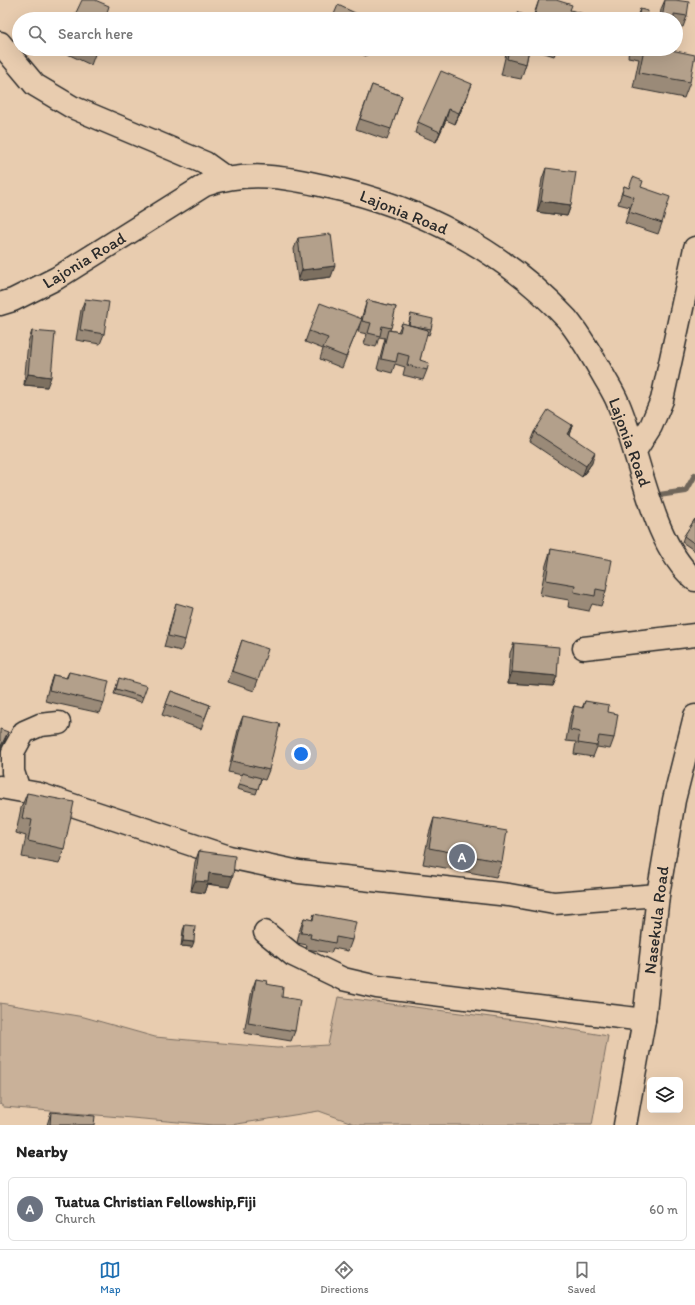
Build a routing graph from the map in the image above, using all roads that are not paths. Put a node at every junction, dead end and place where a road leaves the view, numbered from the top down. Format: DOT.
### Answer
graph roads {
  1 [pos="0,43"];
  2 [pos="226,178"];
  3 [pos="695,248"];
  4 [pos="0,304"];
  5 [pos="635,451"];
  6 [pos="695,580"];
  7 [pos="695,635"];
  8 [pos="584,648"];
  9 [pos="695,716"];
  10 [pos="60,723"];
  11 [pos="10,789"];
  12 [pos="658,896"];
  13 [pos="265,932"];
  14 [pos="644,1020"];
  15 [pos="625,1125"];
  1 -- 2 [label="street"];
  2 -- 4 [label="street, Lajonia Road"];
  2 -- 5 [label="street, Lajonia Road"];
  3 -- 5 [label="street"];
  5 -- 6 [label="street, Lajonia Road"];
  7 -- 8 [label="street"];
  9 -- 12 [label="street, Nasekula Road"];
  10 -- 11 [label="street"];
  11 -- 12 [label="street"];
  12 -- 14 [label="street, Nasekula Road"];
  13 -- 14 [label="street"];
  14 -- 15 [label="street, Nasekula Road"];
}
